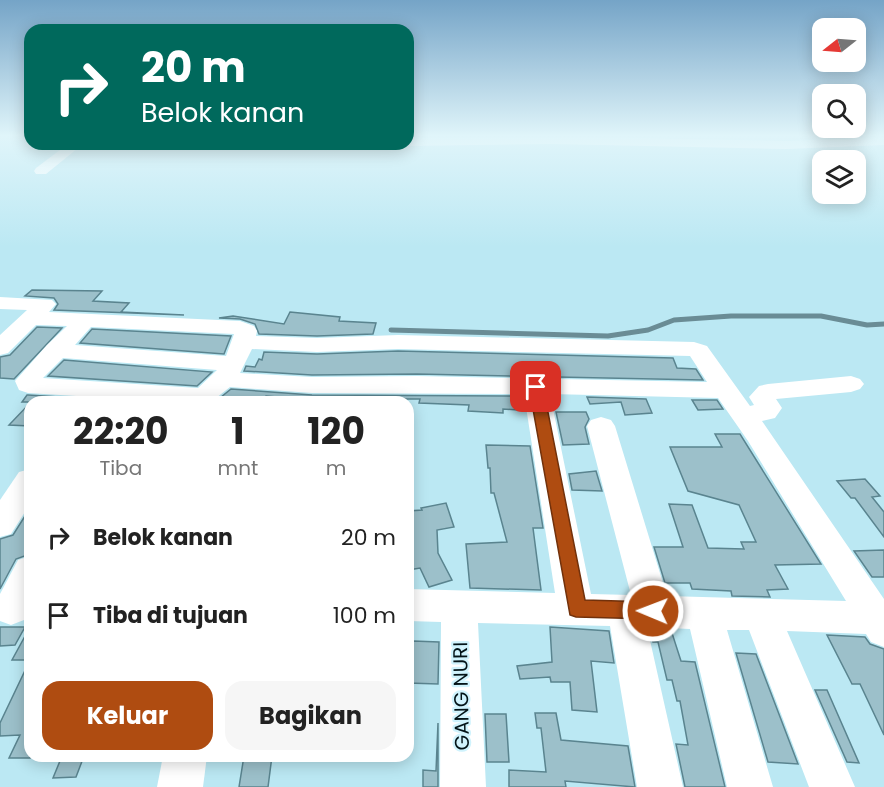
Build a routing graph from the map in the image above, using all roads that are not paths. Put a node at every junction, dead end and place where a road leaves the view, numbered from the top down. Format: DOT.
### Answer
graph roads {
  1 [pos="0,303"];
  2 [pos="86,320"];
  3 [pos="16,327"];
  4 [pos="244,342"];
  5 [pos="478,345"];
  6 [pos="0,348"];
  7 [pos="55,350"];
  8 [pos="229,372"];
  9 [pos="851,384"];
  10 [pos="478,385"];
  11 [pos="536,387"];
  12 [pos="725,390"];
  13 [pos="185,396"];
  14 [pos="202,396"];
  15 [pos="743,415"];
  16 [pos="600,426"];
  17 [pos="24,489"];
  18 [pos="0,525"];
  19 [pos="24,585"];
  20 [pos="414,605"];
  21 [pos="459,605"];
  22 [pos="14,609"];
  23 [pos="576,609"];
  24 [pos="639,610"];
  25 [pos="704,612"];
  26 [pos="761,614"];
  27 [pos="882,622"];
  28 [pos="184,762"];
  29 [pos="180,787"];
  30 [pos="463,787"];
  31 [pos="660,787"];
  32 [pos="750,787"];
  33 [pos="832,787"];
  1 -- 3 [label="street"];
  2 -- 3 [label="street"];
  2 -- 4 [label="street"];
  2 -- 7 [label="street"];
  3 -- 6 [label="street"];
  4 -- 5 [label="street"];
  4 -- 8 [label="street"];
  5 -- 10 [label="street"];
  5 -- 12 [label="street"];
  7 -- 8 [label="street"];
  7 -- 13 [label="street"];
  8 -- 10 [label="street"];
  8 -- 14 [label="street"];
  9 -- 15 [label="street"];
  10 -- 11 [label="street"];
  11 -- 12 [label="street"];
  11 -- 23 [label="street"];
  12 -- 15 [label="street"];
  15 -- 27 [label="street"];
  16 -- 24 [label="street"];
  17 -- 18 [label="street"];
  19 -- 22 [label="street"];
  20 -- 21 [label="street"];
  21 -- 23 [label="street"];
  21 -- 30 [label="street, GANG NURI"];
  23 -- 24 [label="street"];
  24 -- 25 [label="street"];
  24 -- 31 [label="street"];
  25 -- 26 [label="street"];
  25 -- 32 [label="street"];
  26 -- 27 [label="street"];
  26 -- 33 [label="street"];
  28 -- 29 [label="street"];
}
